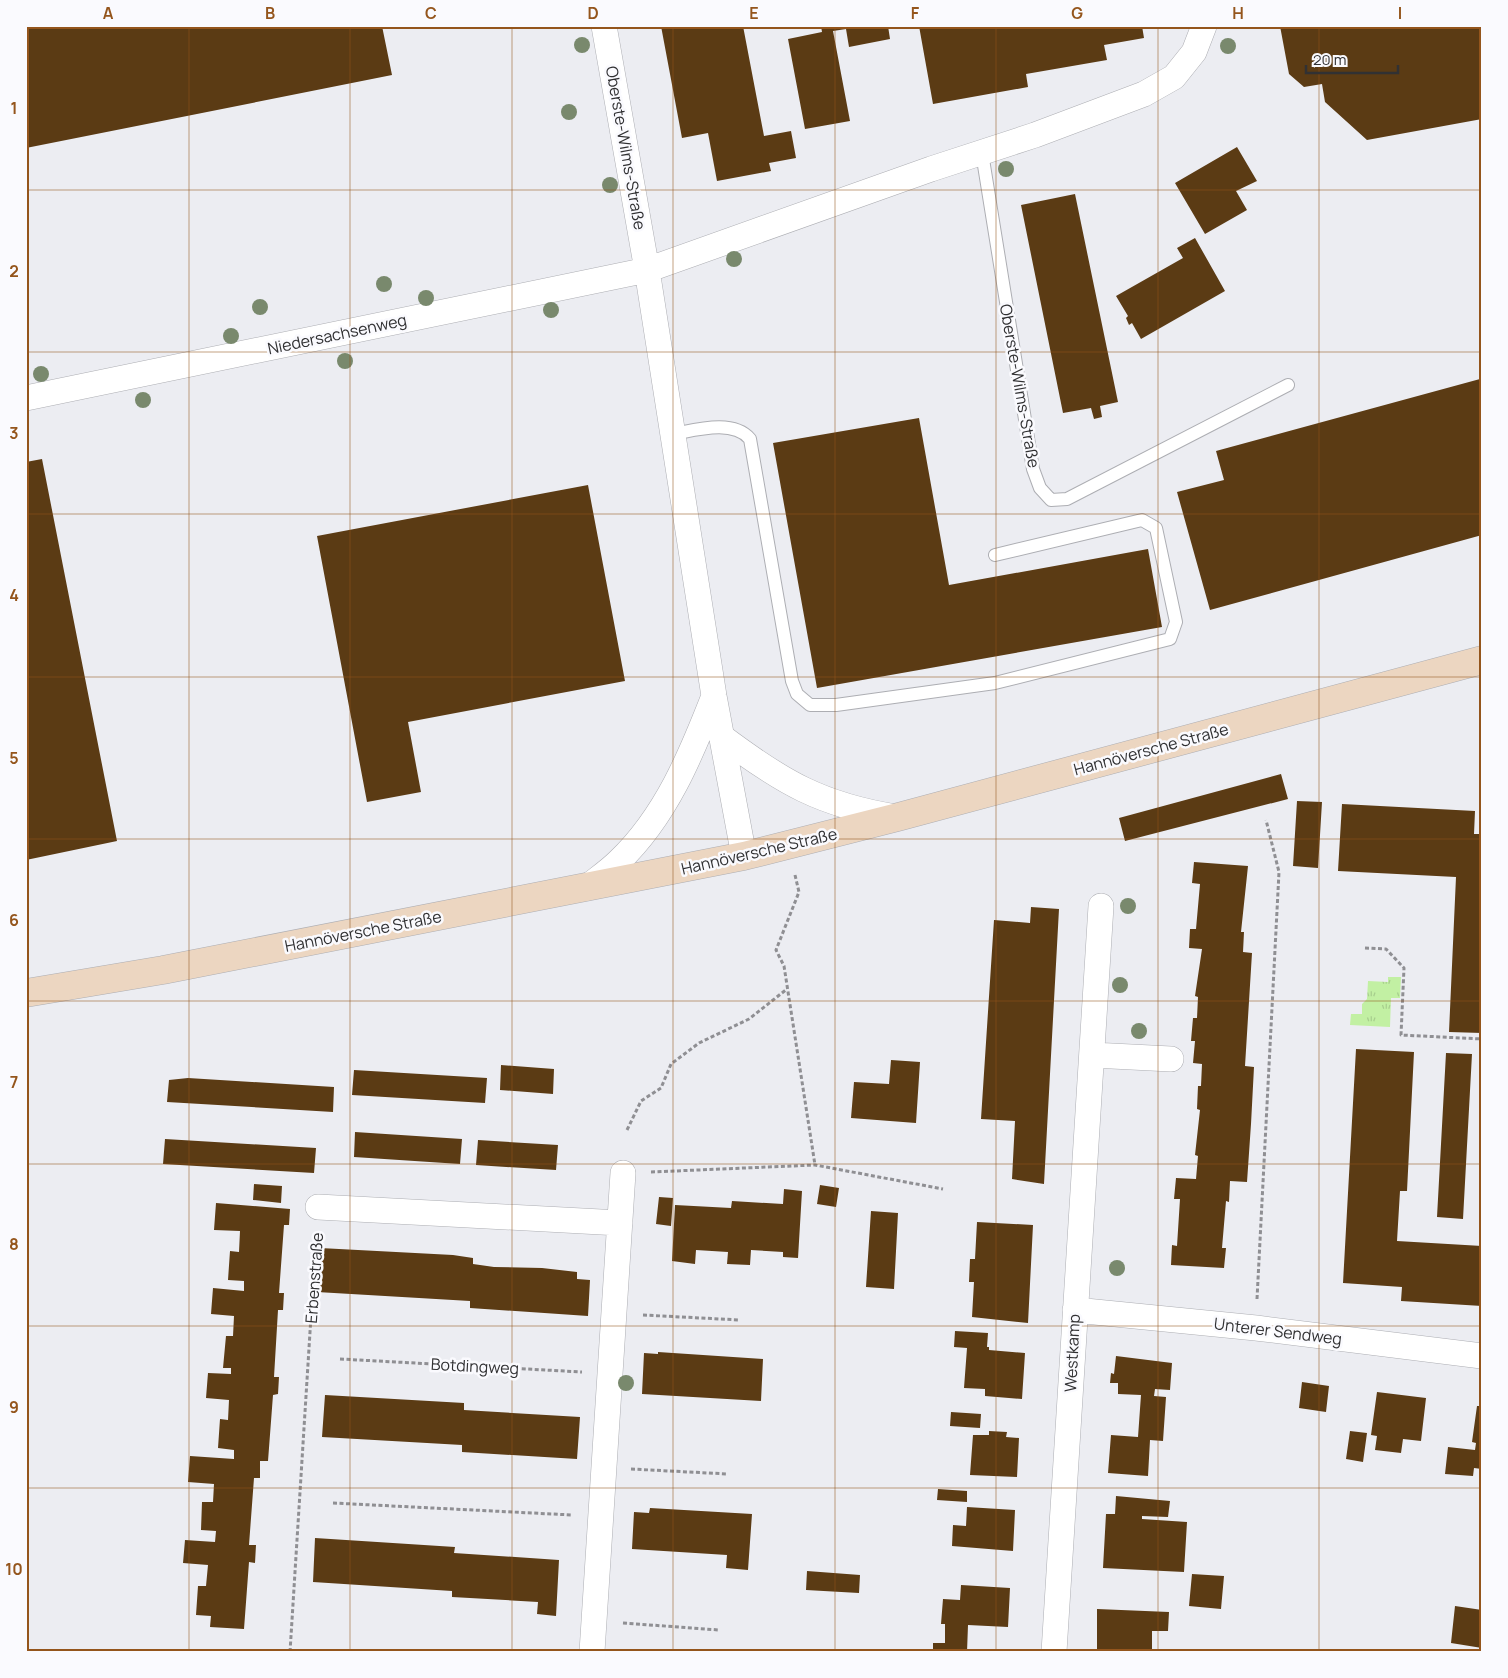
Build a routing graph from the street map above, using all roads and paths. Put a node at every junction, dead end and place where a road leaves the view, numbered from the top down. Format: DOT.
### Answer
graph roads {
  1 [pos="604,26"];
  2 [pos="1204,26"];
  3 [pos="982,153"];
  4 [pos="647,270"];
  5 [pos="1288,385"];
  6 [pos="26,398"];
  7 [pos="673,434"];
  8 [pos="996,555"];
  9 [pos="1482,660"];
  10 [pos="714,696"];
  11 [pos="722,738"];
  12 [pos="898,817"];
  13 [pos="1266,820"];
  14 [pos="744,856"];
  15 [pos="795,874"];
  16 [pos="586,888"];
  17 [pos="1101,906"];
  18 [pos="1365,948"];
  19 [pos="787,989"];
  20 [pos="26,993"];
  21 [pos="1482,1039"];
  22 [pos="1092,1055"];
  23 [pos="1171,1059"];
  24 [pos="627,1130"];
  25 [pos="816,1164"];
  26 [pos="623,1173"];
  27 [pos="943,1189"];
  28 [pos="318,1207"];
  29 [pos="620,1223"];
  30 [pos="1075,1310"];
  31 [pos="614,1314"];
  32 [pos="740,1320"];
  33 [pos="1256,1328"];
  34 [pos="1482,1356"];
  35 [pos="340,1359"];
  36 [pos="610,1374"];
  37 [pos="604,1468"];
  38 [pos="728,1474"];
  39 [pos="333,1503"];
  40 [pos="600,1517"];
  41 [pos="594,1620"];
  42 [pos="719,1630"];
  43 [pos="290,1652"];
  44 [pos="592,1652"];
  45 [pos="1054,1652"];
  1 -- 4 [label="street, Oberste-Wilms-Straße"];
  2 -- 3 [label="street"];
  3 -- 4 [label="street"];
  3 -- 5 [label="lane, Oberste-Wilms-Straße"];
  4 -- 6 [label="street, Niedersachsenweg"];
  4 -- 7 [label="street, Oberste-Wilms-Straße"];
  7 -- 8 [label="lane"];
  7 -- 10 [label="street, Oberste-Wilms-Straße"];
  9 -- 12 [label="main road, Hannöversche Straße"];
  10 -- 11 [label="street, Oberste-Wilms-Straße"];
  10 -- 16 [label="street"];
  11 -- 12 [label="street"];
  11 -- 14 [label="street, Oberste-Wilms-Straße"];
  12 -- 14 [label="main road, Hannöversche Straße"];
  13 -- 33 [label="path"];
  14 -- 16 [label="main road, Hannöversche Straße"];
  15 -- 19 [label="path"];
  16 -- 20 [label="main road, Hannöversche Straße"];
  17 -- 22 [label="street, Westkamp"];
  18 -- 21 [label="path"];
  19 -- 24 [label="path"];
  19 -- 25 [label="path"];
  22 -- 23 [label="street"];
  22 -- 30 [label="street, Westkamp"];
  25 -- 26 [label="path"];
  25 -- 27 [label="path"];
  26 -- 29 [label="street"];
  28 -- 29 [label="street"];
  28 -- 43 [label="path, Erbenstraße"];
  29 -- 31 [label="street"];
  30 -- 33 [label="street, Unterer Sendweg"];
  30 -- 45 [label="street, Westkamp"];
  31 -- 32 [label="path"];
  31 -- 36 [label="street"];
  33 -- 34 [label="street, Unterer Sendweg"];
  35 -- 36 [label="path, Botdingweg"];
  36 -- 37 [label="street"];
  37 -- 38 [label="path"];
  37 -- 40 [label="street"];
  39 -- 40 [label="path"];
  40 -- 41 [label="street"];
  41 -- 42 [label="path"];
  41 -- 44 [label="street"];
}
